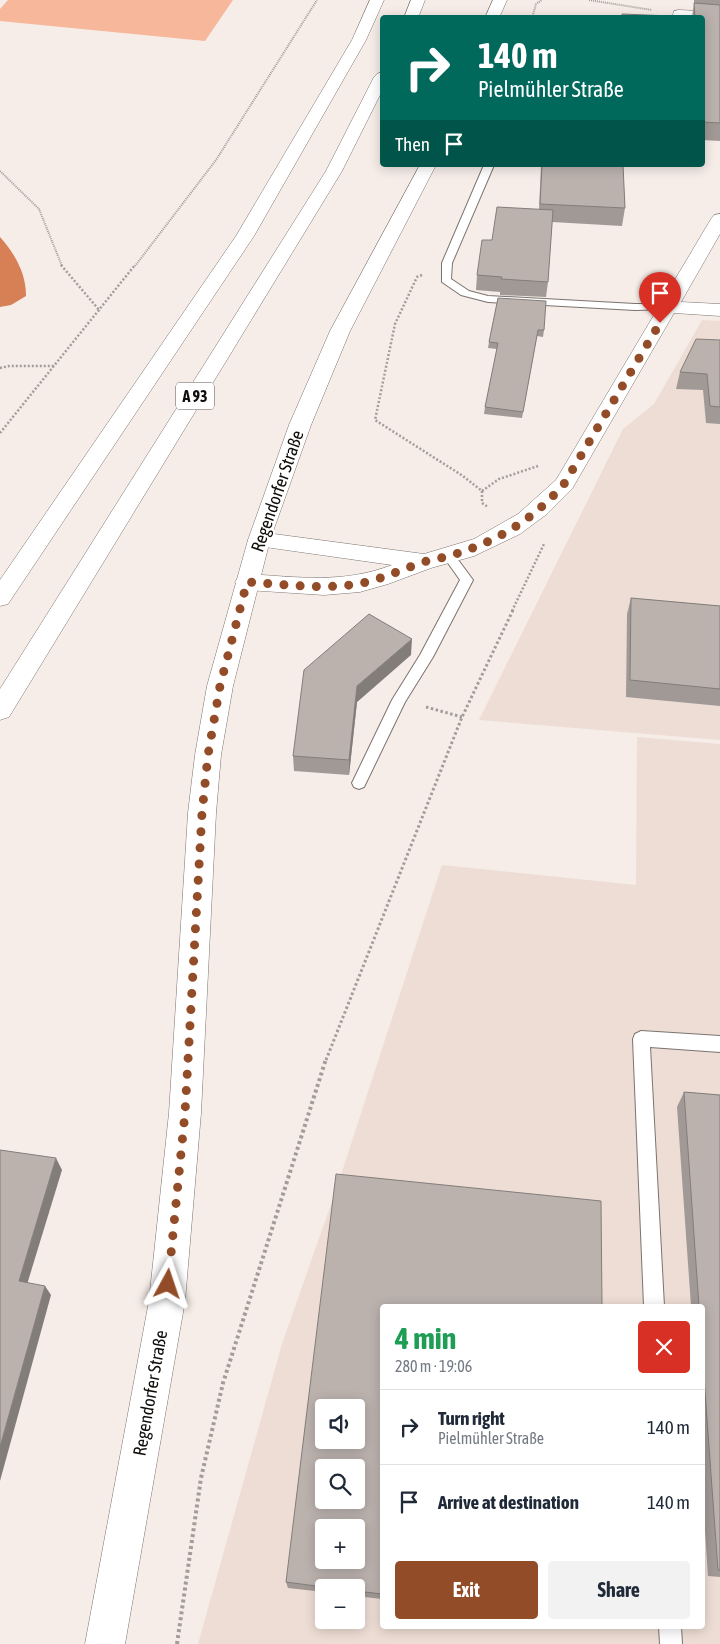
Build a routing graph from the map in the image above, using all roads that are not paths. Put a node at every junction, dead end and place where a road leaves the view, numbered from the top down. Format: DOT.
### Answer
graph roads {
  1 [pos="377,0"];
  2 [pos="418,0"];
  3 [pos="500,0"];
  4 [pos="412,15"];
  5 [pos="493,15"];
  6 [pos="705,16"];
  7 [pos="720,16"];
  8 [pos="380,81"];
  9 [pos="427,167"];
  10 [pos="488,167"];
  11 [pos="720,219"];
  12 [pos="670,306"];
  13 [pos="720,310"];
  14 [pos="259,540"];
  15 [pos="449,556"];
  16 [pos="426,562"];
  17 [pos="247,582"];
  18 [pos="0,598"];
  19 [pos="0,710"];
  20 [pos="359,784"];
  21 [pos="720,1044"];
  22 [pos="654,1304"];
  23 [pos="670,1629"];
  24 [pos="105,1644"];
  25 [pos="671,1644"];
  1 -- 18 [label="main road, A 93"];
  2 -- 4 [label="main road"];
  3 -- 5 [label="main road"];
  6 -- 7 [label="main road"];
  8 -- 19 [label="main road, A 93"];
  9 -- 14 [label="main road, Regendorfer Straße"];
  10 -- 12 [label="lane"];
  11 -- 12 [label="main road"];
  12 -- 13 [label="main road"];
  12 -- 15 [label="main road"];
  14 -- 16 [label="main road"];
  14 -- 17 [label="main road, Regendorfer Straße"];
  15 -- 16 [label="main road"];
  15 -- 20 [label="lane"];
  16 -- 17 [label="main road"];
  17 -- 24 [label="main road, Regendorfer Straße"];
  21 -- 22 [label="lane"];
  23 -- 25 [label="lane"];
}
